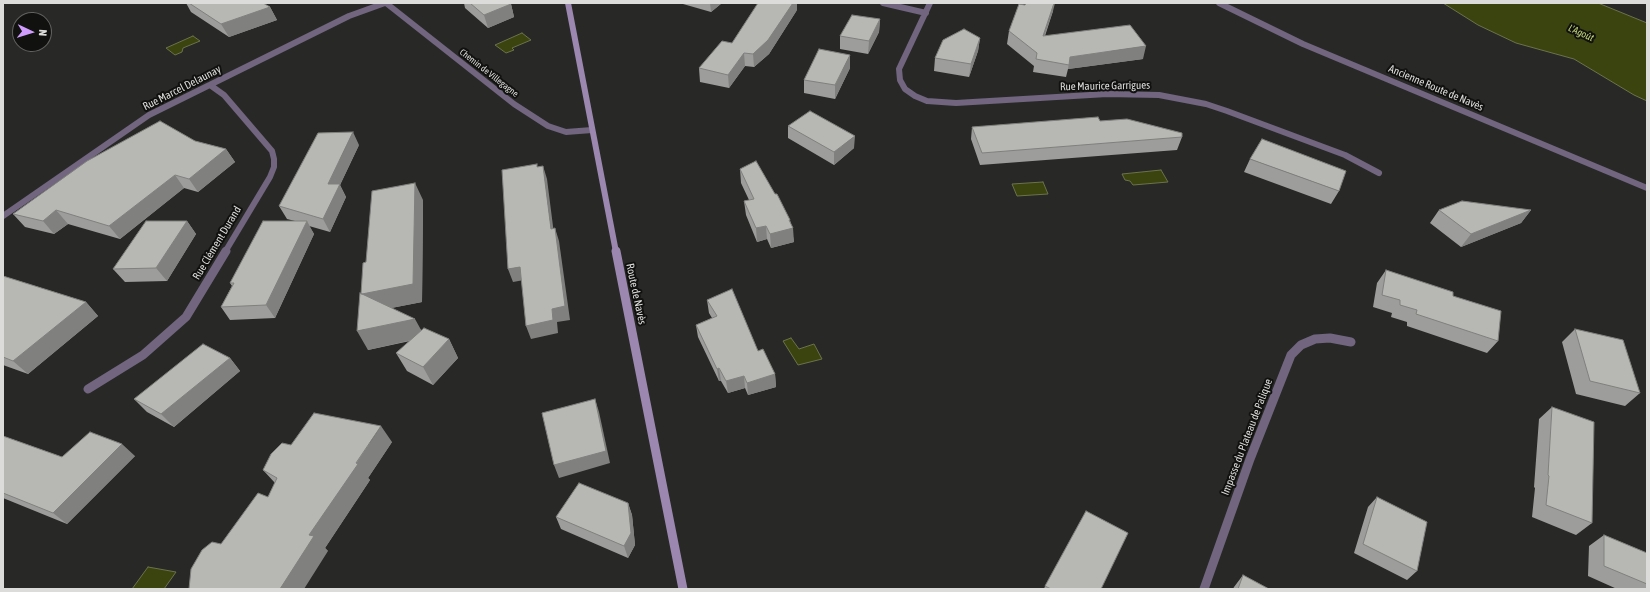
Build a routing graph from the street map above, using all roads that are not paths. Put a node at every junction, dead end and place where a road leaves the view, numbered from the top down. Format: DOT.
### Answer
graph roads {
  1 [pos="385,3"];
  2 [pos="568,3"];
  3 [pos="883,3"];
  4 [pos="930,3"];
  5 [pos="1219,3"];
  6 [pos="926,13"];
  7 [pos="210,85"];
  8 [pos="592,130"];
  9 [pos="1378,173"];
  10 [pos="1647,188"];
  11 [pos="3,216"];
  12 [pos="1351,342"];
  13 [pos="88,390"];
  14 [pos="683,589"];
  15 [pos="1204,589"];
  1 -- 7 [label="street, Rue Marcel Delaunay"];
  1 -- 8 [label="street, Chemin de Villegagne"];
  2 -- 8 [label="main road, Route de Navès"];
  3 -- 6 [label="street"];
  4 -- 6 [label="street, Rue Maurice Garrigues"];
  5 -- 10 [label="street, Ancienne Route de Navès"];
  6 -- 9 [label="street, Rue Maurice Garrigues"];
  7 -- 11 [label="street, Rue Marcel Delaunay"];
  7 -- 13 [label="street, Rue Clément Durand"];
  8 -- 14 [label="main road, Route de Navès"];
  12 -- 15 [label="street, Impasse du Plateau de Palique"];
}
